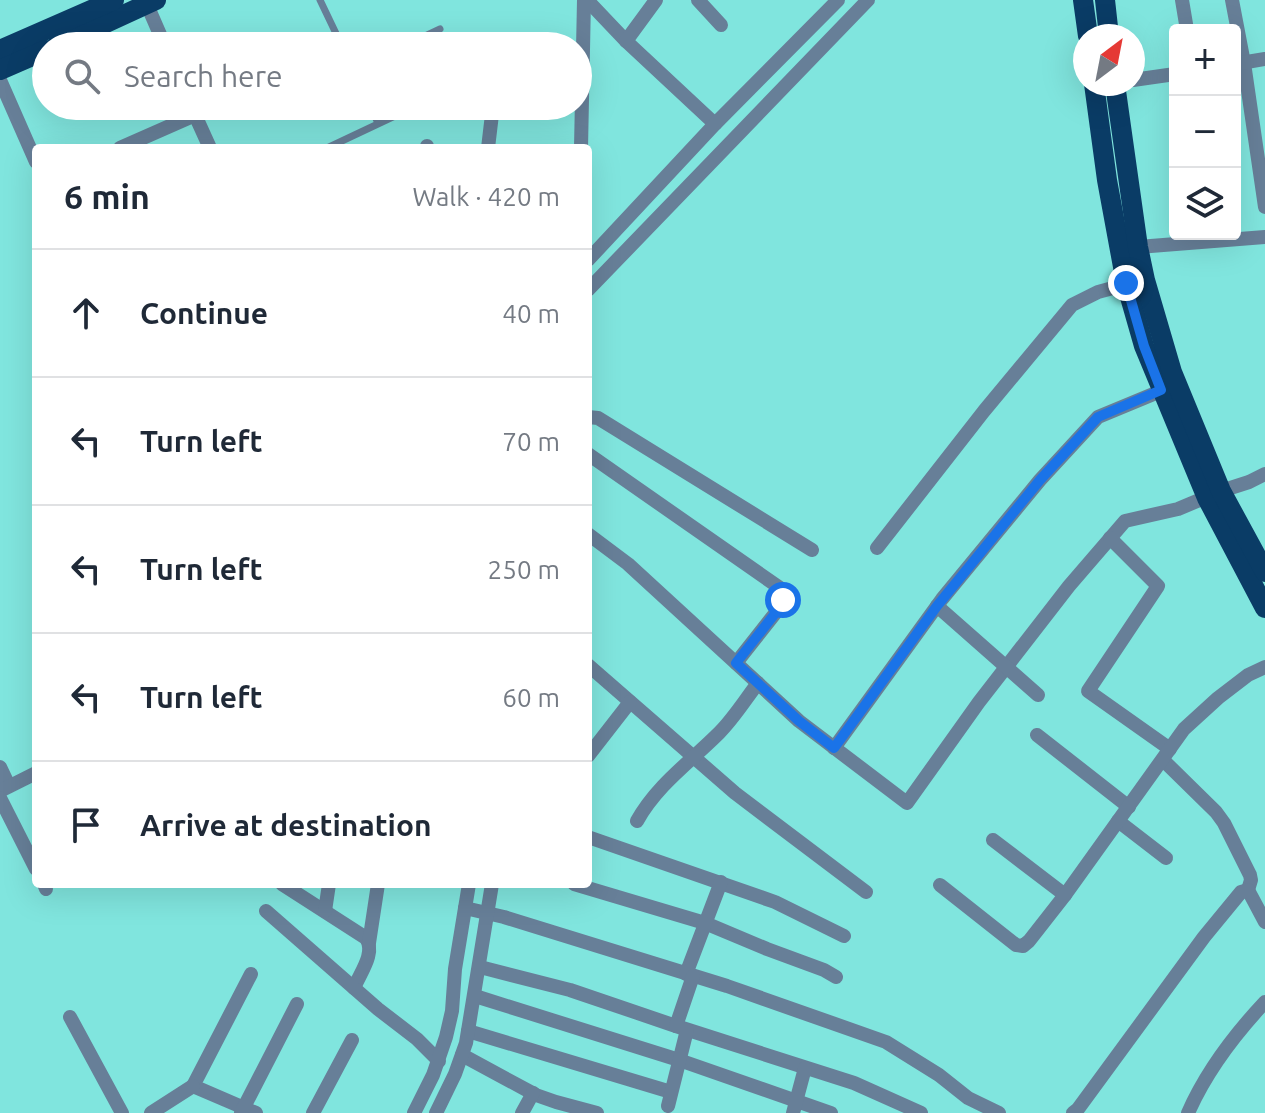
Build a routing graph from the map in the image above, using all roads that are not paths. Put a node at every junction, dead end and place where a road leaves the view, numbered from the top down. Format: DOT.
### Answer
graph roads {
  1 [pos="114,0"];
  2 [pos="320,0"];
  3 [pos="586,0"];
  4 [pos="656,0"];
  5 [pos="698,0"];
  6 [pos="838,0"];
  7 [pos="868,0"];
  8 [pos="1083,0"];
  9 [pos="1105,0"];
  10 [pos="1182,0"];
  11 [pos="1232,0"];
  12 [pos="149,1"];
  13 [pos="1086,24"];
  14 [pos="1108,24"];
  15 [pos="1186,24"];
  16 [pos="1235,24"];
  17 [pos="721,25"];
  18 [pos="440,29"];
  19 [pos="41,32"];
  20 [pos="85,32"];
  21 [pos="160,32"];
  22 [pos="335,32"];
  23 [pos="434,32"];
  24 [pos="585,32"];
  25 [pos="32,36"];
  26 [pos="626,41"];
  27 [pos="0,50"];
  28 [pos="32,56"];
  29 [pos="1265,59"];
  30 [pos="1241,63"];
  31 [pos="0,70"];
  32 [pos="1241,74"];
  33 [pos="1169,75"];
  34 [pos="1145,78"];
  35 [pos="0,80"];
  36 [pos="1097,96"];
  37 [pos="1117,96"];
  38 [pos="175,120"];
  39 [pos="197,120"];
  40 [pos="377,120"];
  41 [pos="385,120"];
  42 [pos="491,120"];
  43 [pos="582,120"];
  44 [pos="378,123"];
  45 [pos="715,124"];
  46 [pos="128,144"];
  47 [pos="208,144"];
  48 [pos="335,144"];
  49 [pos="488,144"];
  50 [pos="581,144"];
  51 [pos="32,153"];
  52 [pos="1265,207"];
  53 [pos="1241,237"];
  54 [pos="1265,237"];
  55 [pos="1200,240"];
  56 [pos="1138,247"];
  57 [pos="592,256"];
  58 [pos="1136,282"];
  59 [pos="592,286"];
  60 [pos="1169,388"];
  61 [pos="592,417"];
  62 [pos="592,457"];
  63 [pos="1265,474"];
  64 [pos="1214,494"];
  65 [pos="592,537"];
  66 [pos="1110,538"];
  67 [pos="877,548"];
  68 [pos="812,550"];
  69 [pos="1265,572"];
  70 [pos="937,606"];
  71 [pos="1265,608"];
  72 [pos="736,663"];
  73 [pos="1006,667"];
  74 [pos="1265,667"];
  75 [pos="592,669"];
  76 [pos="758,683"];
  77 [pos="1038,695"];
  78 [pos="630,702"];
  79 [pos="1037,735"];
  80 [pos="834,748"];
  81 [pos="592,751"];
  82 [pos="1167,755"];
  83 [pos="694,757"];
  84 [pos="0,767"];
  85 [pos="32,775"];
  86 [pos="3,792"];
  87 [pos="1129,807"];
  88 [pos="637,821"];
  89 [pos="1118,821"];
  90 [pos="592,838"];
  91 [pos="993,840"];
  92 [pos="1166,858"];
  93 [pos="32,860"];
  94 [pos="721,882"];
  95 [pos="940,885"];
  96 [pos="288,888"];
  97 [pos="328,888"];
  98 [pos="377,888"];
  99 [pos="468,888"];
  100 [pos="491,888"];
  101 [pos="587,888"];
  102 [pos="1248,890"];
  103 [pos="866,892"];
  104 [pos="1065,895"];
  105 [pos="465,908"];
  106 [pos="266,911"];
  107 [pos="325,911"];
  108 [pos="488,913"];
  109 [pos="1265,922"];
  110 [pos="705,923"];
  111 [pos="844,936"];
  112 [pos="369,943"];
  113 [pos="480,967"];
  114 [pos="251,974"];
  115 [pos="690,975"];
  116 [pos="836,977"];
  117 [pos="354,988"];
  118 [pos="475,996"];
  119 [pos="1265,1002"];
  120 [pos="297,1004"];
  121 [pos="70,1017"];
  122 [pos="681,1028"];
  123 [pos="468,1031"];
  124 [pos="352,1040"];
  125 [pos="462,1055"];
  126 [pos="679,1060"];
  127 [pos="439,1061"];
  128 [pos="805,1068"];
  129 [pos="193,1086"];
  130 [pos="533,1093"];
  131 [pos="794,1106"];
  132 [pos="247,1111"];
  133 [pos="122,1113"];
  134 [pos="151,1113"];
  135 [pos="313,1113"];
  136 [pos="414,1113"];
  137 [pos="436,1113"];
  138 [pos="522,1113"];
  139 [pos="594,1113"];
  140 [pos="831,1113"];
  141 [pos="921,1113"];
  142 [pos="999,1113"];
  143 [pos="1073,1113"];
  144 [pos="1188,1113"];
  1 -- 19 [label="main road"];
  2 -- 22 [label="lane"];
  3 -- 24 [label="street"];
  3 -- 26 [label="street"];
  4 -- 26 [label="street"];
  5 -- 17 [label="street"];
  6 -- 45 [label="street"];
  7 -- 59 [label="street"];
  8 -- 13 [label="main road"];
  9 -- 14 [label="main road"];
  10 -- 15 [label="street"];
  11 -- 16 [label="street"];
  12 -- 20 [label="main road"];
  12 -- 21 [label="street"];
  18 -- 23 [label="lane"];
  25 -- 27 [label="main road"];
  26 -- 45 [label="street"];
  28 -- 31 [label="main road"];
  29 -- 30 [label="street"];
  32 -- 52 [label="street"];
  33 -- 34 [label="street"];
  35 -- 51 [label="street"];
  36 -- 58 [label="main road"];
  37 -- 56 [label="main road"];
  38 -- 46 [label="street"];
  39 -- 47 [label="street"];
  40 -- 44 [label="lane"];
  41 -- 44 [label="lane"];
  42 -- 49 [label="street"];
  43 -- 50 [label="street"];
  44 -- 48 [label="lane"];
  45 -- 57 [label="street"];
  53 -- 54 [label="street"];
  55 -- 56 [label="street"];
  56 -- 58 [label="main road"];
  58 -- 60 [label="main road"];
  58 -- 67 [label="street"];
  60 -- 64 [label="main road"];
  60 -- 70 [label="street"];
  61 -- 68 [label="street"];
  62 -- 72 [label="street"];
  63 -- 64 [label="street"];
  64 -- 66 [label="street"];
  64 -- 69 [label="main road"];
  64 -- 71 [label="main road"];
  65 -- 72 [label="street"];
  66 -- 73 [label="street"];
  66 -- 82 [label="street"];
  70 -- 73 [label="street"];
  70 -- 80 [label="street"];
  72 -- 76 [label="street"];
  73 -- 77 [label="street"];
  73 -- 80 [label="street"];
  74 -- 82 [label="street"];
  75 -- 78 [label="street"];
  76 -- 80 [label="street"];
  76 -- 83 [label="street"];
  78 -- 81 [label="street"];
  78 -- 83 [label="street"];
  79 -- 87 [label="street"];
  82 -- 87 [label="street"];
  82 -- 102 [label="street"];
  83 -- 88 [label="street"];
  83 -- 103 [label="street"];
  84 -- 86 [label="street"];
  85 -- 86 [label="street"];
  86 -- 93 [label="street"];
  87 -- 89 [label="street"];
  89 -- 92 [label="street"];
  89 -- 104 [label="street"];
  90 -- 94 [label="street"];
  91 -- 104 [label="street"];
  94 -- 110 [label="street"];
  94 -- 111 [label="street"];
  95 -- 104 [label="street"];
  96 -- 107 [label="street"];
  97 -- 107 [label="street"];
  98 -- 112 [label="street"];
  99 -- 105 [label="street"];
  100 -- 108 [label="street"];
  101 -- 110 [label="street"];
  102 -- 109 [label="street"];
  102 -- 143 [label="street"];
  105 -- 108 [label="street"];
  105 -- 127 [label="street"];
  106 -- 117 [label="street"];
  107 -- 112 [label="street"];
  108 -- 113 [label="street"];
  108 -- 115 [label="street"];
  110 -- 115 [label="street"];
  110 -- 116 [label="street"];
  112 -- 117 [label="street"];
  113 -- 118 [label="street"];
  113 -- 122 [label="street"];
  114 -- 129 [label="street"];
  115 -- 122 [label="street"];
  115 -- 142 [label="street"];
  117 -- 127 [label="street"];
  118 -- 123 [label="street"];
  118 -- 126 [label="street"];
  119 -- 144 [label="street"];
  120 -- 132 [label="street"];
  121 -- 133 [label="street"];
  122 -- 126 [label="street"];
  122 -- 128 [label="street"];
  123 -- 125 [label="street"];
  123 -- 126 [label="street"];
  124 -- 135 [label="street"];
  125 -- 130 [label="street"];
  125 -- 137 [label="street"];
  126 -- 131 [label="street"];
  127 -- 136 [label="street"];
  128 -- 131 [label="street"];
  128 -- 141 [label="street"];
  129 -- 132 [label="street"];
  129 -- 134 [label="street"];
  130 -- 138 [label="street"];
  130 -- 139 [label="street"];
  131 -- 140 [label="street"];
}
